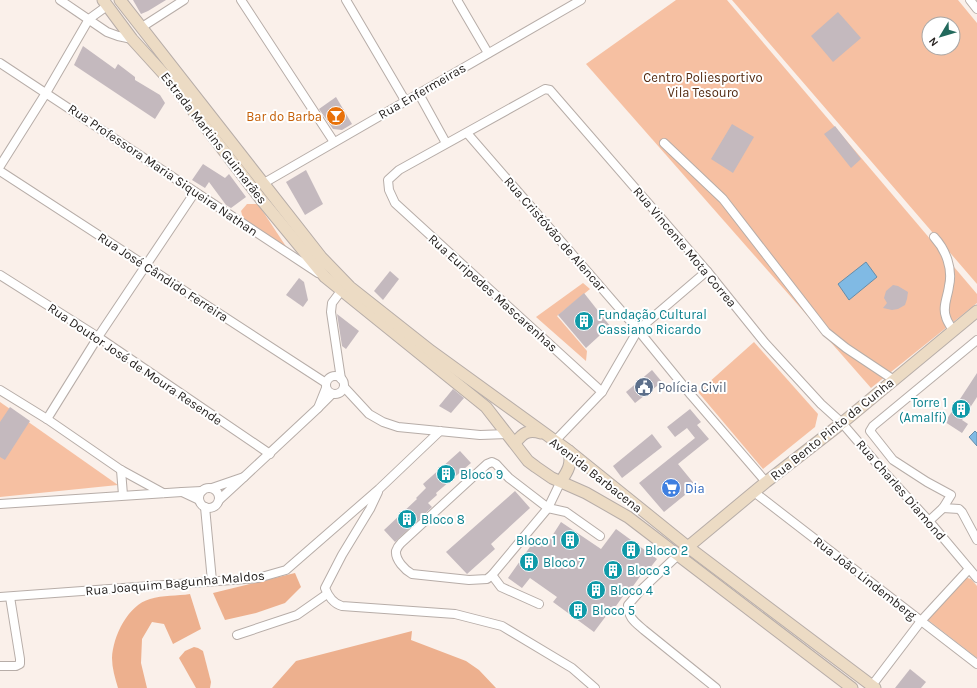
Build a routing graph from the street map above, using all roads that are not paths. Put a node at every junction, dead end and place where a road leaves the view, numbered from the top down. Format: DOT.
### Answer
graph roads {
  1 [pos="60,0"];
  2 [pos="119,0"];
  3 [pos="184,0"];
  4 [pos="241,0"];
  5 [pos="346,0"];
  6 [pos="457,0"];
  7 [pos="581,0"];
  8 [pos="970,0"];
  9 [pos="105,3"];
  10 [pos="569,3"];
  11 [pos="977,9"];
  12 [pos="90,19"];
  13 [pos="142,27"];
  14 [pos="132,39"];
  15 [pos="488,53"];
  16 [pos="0,63"];
  17 [pos="46,93"];
  18 [pos="419,94"];
  19 [pos="406,102"];
  20 [pos="467,133"];
  21 [pos="334,142"];
  22 [pos="446,143"];
  23 [pos="664,143"];
  24 [pos="0,166"];
  25 [pos="0,171"];
  26 [pos="264,183"];
  27 [pos="195,192"];
  28 [pos="934,237"];
  29 [pos="321,257"];
  30 [pos="145,266"];
  31 [pos="707,271"];
  32 [pos="0,275"];
  33 [pos="325,277"];
  34 [pos="341,291"];
  35 [pos="977,311"];
  36 [pos="638,330"];
  37 [pos="953,331"];
  38 [pos="98,337"];
  39 [pos="977,340"];
  40 [pos="894,380"];
  41 [pos="342,383"];
  42 [pos="328,388"];
  43 [pos="0,390"];
  44 [pos="602,392"];
  45 [pos="822,404"];
  46 [pos="47,419"];
  47 [pos="842,423"];
  48 [pos="440,431"];
  49 [pos="545,434"];
  50 [pos="512,438"];
  51 [pos="555,442"];
  52 [pos="569,451"];
  53 [pos="270,454"];
  54 [pos="121,470"];
  55 [pos="244,477"];
  56 [pos="561,481"];
  57 [pos="766,482"];
  58 [pos="212,488"];
  59 [pos="379,489"];
  60 [pos="202,491"];
  61 [pos="182,492"];
  62 [pos="754,492"];
  63 [pos="162,493"];
  64 [pos="124,495"];
  65 [pos="199,500"];
  66 [pos="219,500"];
  67 [pos="0,504"];
  68 [pos="205,507"];
  69 [pos="548,508"];
  70 [pos="943,508"];
  71 [pos="929,521"];
  72 [pos="600,536"];
  73 [pos="977,540"];
  74 [pos="688,547"];
  75 [pos="678,554"];
  76 [pos="969,569"];
  77 [pos="492,575"];
  78 [pos="977,578"];
  79 [pos="212,581"];
  80 [pos="327,594"];
  81 [pos="0,597"];
  82 [pos="10,597"];
  83 [pos="539,604"];
  84 [pos="921,621"];
  85 [pos="237,635"];
  86 [pos="977,664"];
  87 [pos="0,666"];
  88 [pos="873,687"];
  89 [pos="595,688"];
  90 [pos="716,688"];
  91 [pos="852,688"];
  1 -- 12 [label="street"];
  2 -- 9 [label="main road"];
  2 -- 13 [label="main road, Estrada Martins Guimarães"];
  3 -- 13 [label="street"];
  4 -- 21 [label="street"];
  5 -- 19 [label="street"];
  6 -- 15 [label="street"];
  7 -- 10 [label="street, Rua Enfermeiras"];
  8 -- 11 [label="street"];
  9 -- 12 [label="street"];
  9 -- 14 [label="main road, Estrada Martins Guimarães"];
  10 -- 15 [label="street, Rua Enfermeiras"];
  12 -- 14 [label="street"];
  12 -- 17 [label="street"];
  13 -- 14 [label="main road"];
  13 -- 26 [label="main road, Estrada Martins Guimarães"];
  14 -- 33 [label="main road, Estrada Martins Guimarães"];
  15 -- 18 [label="street, Rua Enfermeiras"];
  16 -- 17 [label="street, Rua Professora Maria Siqueira Nathan"];
  17 -- 24 [label="street"];
  17 -- 27 [label="street, Rua Professora Maria Siqueira Nathan"];
  18 -- 19 [label="street, Rua Enfermeiras"];
  18 -- 22 [label="street"];
  19 -- 21 [label="street, Rua Enfermeiras"];
  20 -- 22 [label="street"];
  20 -- 31 [label="street, Rua Vincente Mota Correa"];
  20 -- 36 [label="street, Rua Cristóvão de Alencar"];
  21 -- 26 [label="street, Rua Enfermeiras"];
  22 -- 44 [label="street, Rua Euripedes Mascarenhas"];
  23 -- 40 [label="street"];
  25 -- 30 [label="street, Rua José Cândido Ferreira"];
  26 -- 29 [label="main road, Estrada Martins Guimarães"];
  27 -- 30 [label="street"];
  27 -- 33 [label="street, Rua Professora Maria Siqueira Nathan"];
  28 -- 37 [label="street"];
  29 -- 49 [label="main road, Avenida Barbacena"];
  30 -- 38 [label="street"];
  30 -- 42 [label="street, Rua José Cândido Ferreira"];
  31 -- 36 [label="street"];
  31 -- 45 [label="street, Rua Vincente Mota Correa"];
  32 -- 38 [label="street, Rua Doutor José de Moura Resende"];
  33 -- 34 [label="main road, Avenida Barbacena"];
  34 -- 41 [label="street"];
  34 -- 50 [label="main road, Avenida Barbacena"];
  35 -- 37 [label="main road, Rua Bento Pinto da Cunha"];
  36 -- 44 [label="street"];
  36 -- 57 [label="street, Rua Cristóvão de Alencar"];
  37 -- 40 [label="main road, Rua Bento Pinto da Cunha"];
  38 -- 46 [label="street"];
  38 -- 53 [label="street, Rua Doutor José de Moura Resende"];
  39 -- 70 [label="street"];
  40 -- 47 [label="main road, Rua Bento Pinto da Cunha"];
  41 -- 42 [label="street"];
  41 -- 42 [label="street"];
  41 -- 48 [label="street"];
  42 -- 53 [label="street"];
  43 -- 46 [label="street"];
  44 -- 51 [label="street"];
  45 -- 47 [label="street, Rua Charles Diamond"];
  46 -- 54 [label="street"];
  47 -- 57 [label="main road, Rua Bento Pinto da Cunha"];
  47 -- 71 [label="street, Rua Charles Diamond"];
  48 -- 50 [label="street"];
  48 -- 59 [label="street, Rua Joaquim Bagunha Maldos"];
  49 -- 50 [label="main road"];
  49 -- 51 [label="main road, Avenida Barbacena"];
  50 -- 56 [label="main road, Avenida Barbacena"];
  51 -- 52 [label="main road, Avenida Barbacena"];
  52 -- 56 [label="main road"];
  52 -- 74 [label="main road, Avenida Barbacena"];
  53 -- 55 [label="street"];
  54 -- 63 [label="street"];
  54 -- 64 [label="street"];
  55 -- 58 [label="street"];
  55 -- 66 [label="street"];
  56 -- 69 [label="street"];
  56 -- 75 [label="main road, Avenida Barbacena"];
  57 -- 62 [label="main road, Rua Bento Pinto da Cunha"];
  58 -- 60 [label="street"];
  58 -- 66 [label="street"];
  59 -- 79 [label="street, Rua Joaquim Bagunha Maldos"];
  59 -- 80 [label="street"];
  60 -- 61 [label="street"];
  60 -- 65 [label="street"];
  61 -- 63 [label="street"];
  61 -- 65 [label="street"];
  62 -- 74 [label="main road, Rua Bento Pinto da Cunha"];
  62 -- 84 [label="street, Rua João Lindemberg"];
  63 -- 64 [label="street"];
  64 -- 67 [label="street"];
  65 -- 68 [label="street"];
  66 -- 68 [label="street"];
  68 -- 79 [label="street"];
  69 -- 72 [label="street"];
  69 -- 77 [label="street"];
  69 -- 77 [label="street"];
  70 -- 71 [label="street"];
  70 -- 73 [label="street"];
  71 -- 76 [label="street, Rua Charles Diamond"];
  74 -- 75 [label="main road, Rua Bento Pinto da Cunha"];
  74 -- 88 [label="main road, Avenida Barbacena"];
  75 -- 90 [label="street"];
  75 -- 91 [label="main road, Avenida Barbacena"];
  76 -- 78 [label="street, Rua Charles Diamond"];
  76 -- 84 [label="street"];
  77 -- 83 [label="street"];
  79 -- 82 [label="street, Rua Joaquim Bagunha Maldos"];
  80 -- 85 [label="street"];
  80 -- 89 [label="street"];
  81 -- 82 [label="street, Rua Joaquim Bagunha Maldos"];
  82 -- 87 [label="street"];
  84 -- 86 [label="street, Rua João Lindemberg"];
  84 -- 88 [label="street"];
}
